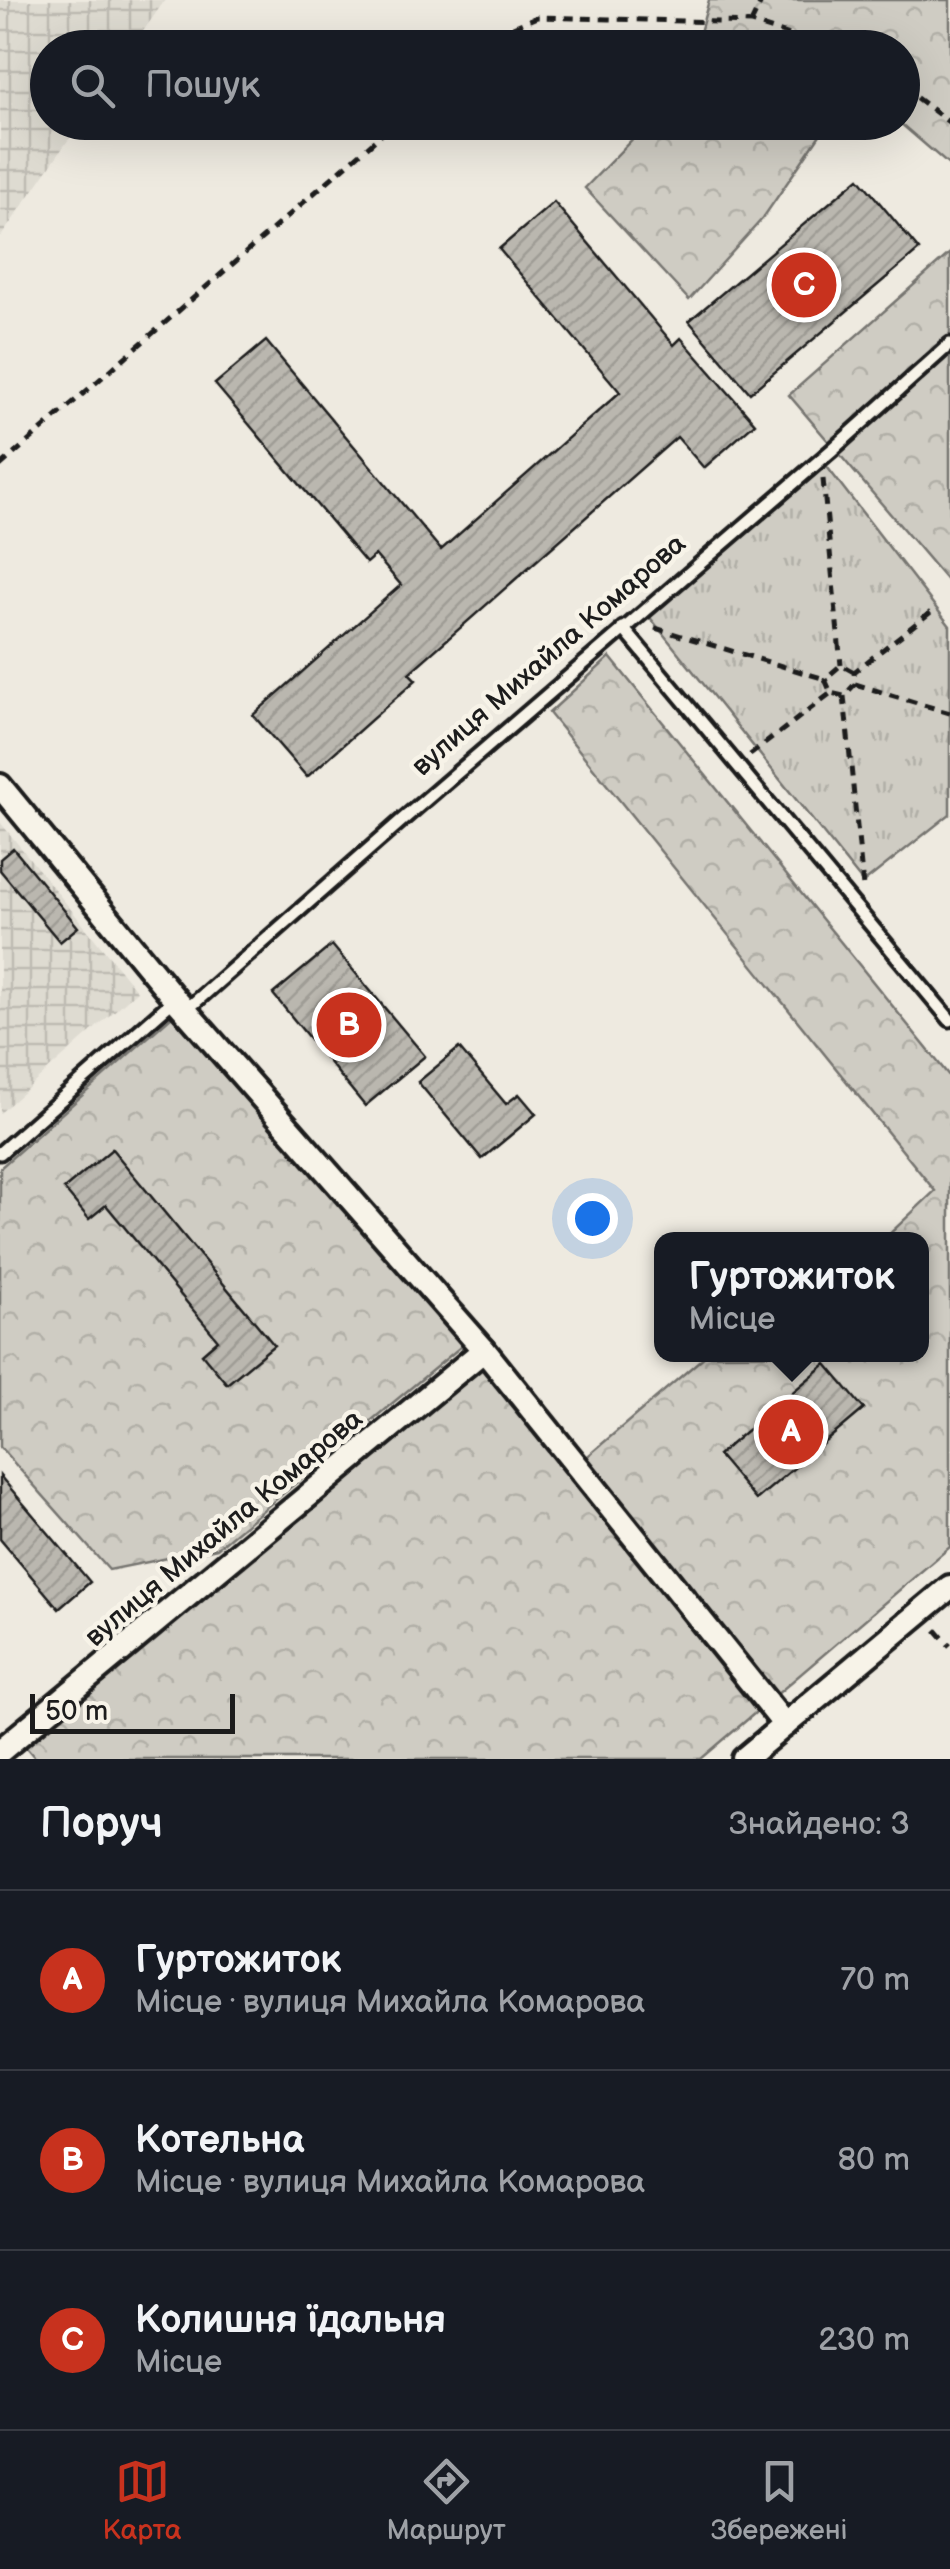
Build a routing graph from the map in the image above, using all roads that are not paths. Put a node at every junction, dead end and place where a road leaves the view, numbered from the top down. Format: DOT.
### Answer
graph roads {
  1 [pos="950,344"];
  2 [pos="627,624"];
  3 [pos="0,786"];
  4 [pos="180,1005"];
  5 [pos="950,1020"];
  6 [pos="0,1154"];
  7 [pos="484,1350"];
  8 [pos="950,1586"];
  9 [pos="784,1725"];
  10 [pos="0,1751"];
  11 [pos="744,1759"];
  1 -- 2 [label="lane, вулиця Михайла Комарова"];
  2 -- 4 [label="lane, вулиця Михайла Комарова"];
  2 -- 5 [label="lane"];
  3 -- 4 [label="street"];
  4 -- 6 [label="lane, вулиця Михайла Комарова"];
  4 -- 7 [label="street"];
  7 -- 9 [label="street"];
  7 -- 10 [label="street, вулиця Михайла Комарова"];
  8 -- 9 [label="street"];
  9 -- 11 [label="street"];
}
